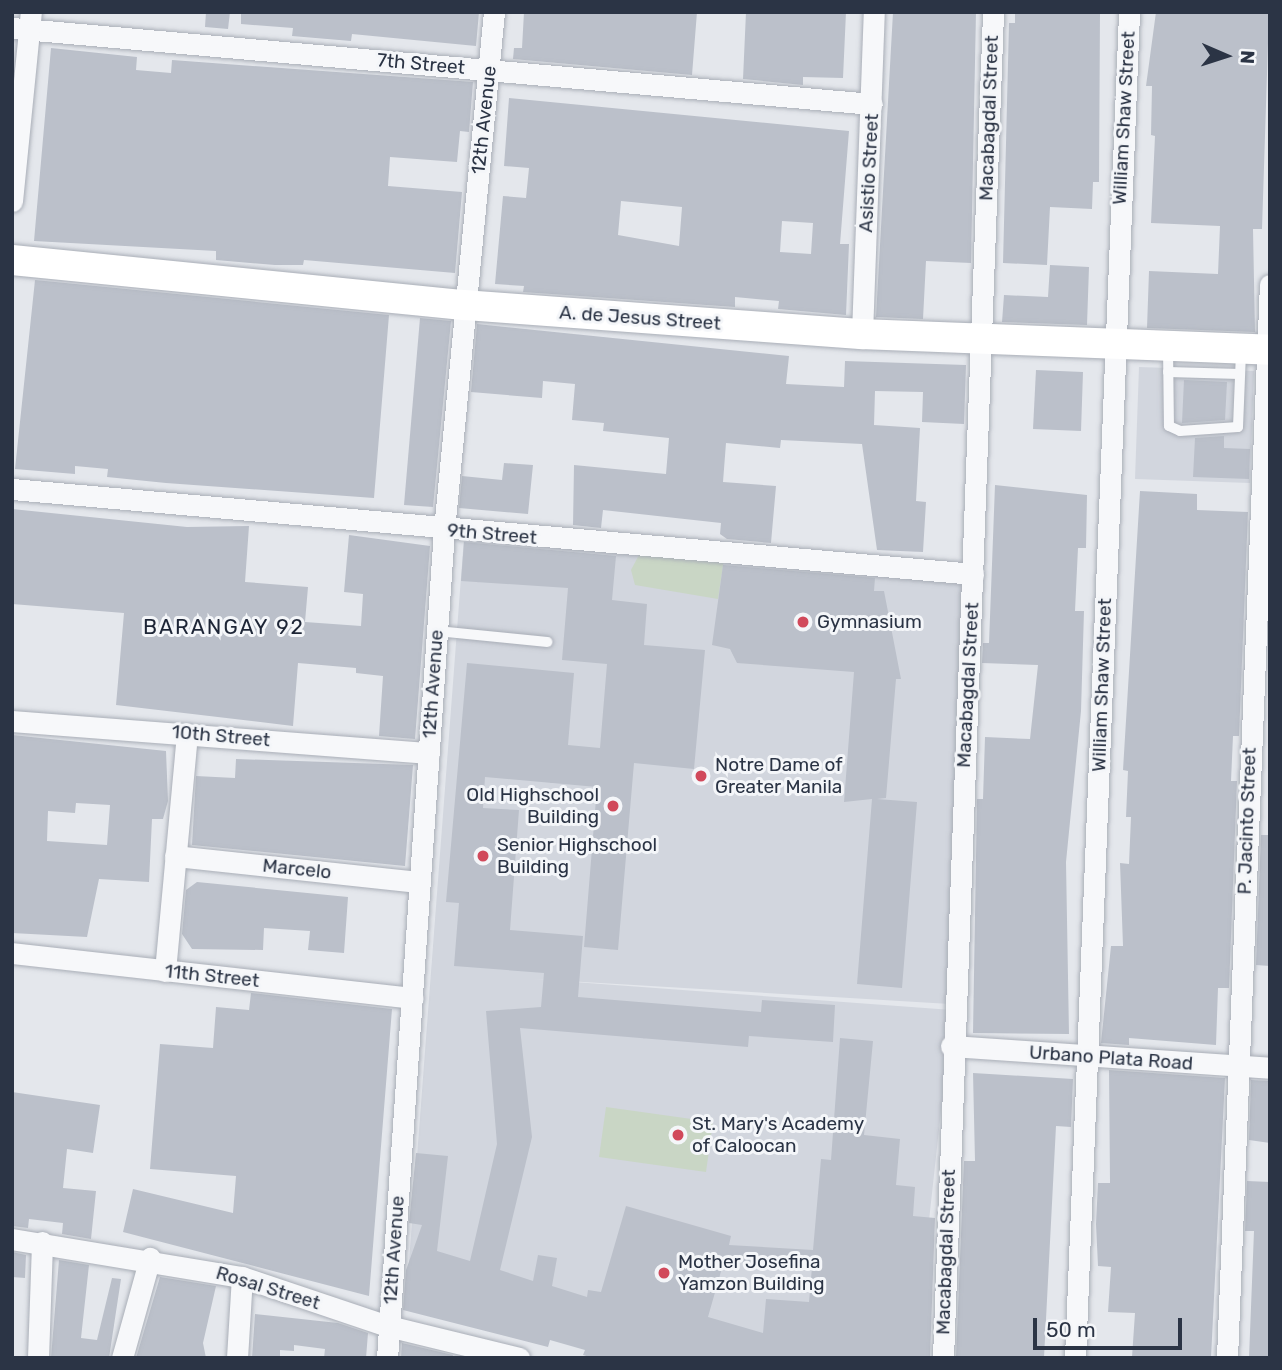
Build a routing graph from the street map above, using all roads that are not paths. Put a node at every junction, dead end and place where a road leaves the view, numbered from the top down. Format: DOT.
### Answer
graph roads {
  1 [pos="495,12"];
  2 [pos="874,12"];
  3 [pos="993,12"];
  4 [pos="1129,12"];
  5 [pos="25,23"];
  6 [pos="490,71"];
  7 [pos="872,104"];
  8 [pos="12,201"];
  9 [pos="12,260"];
  10 [pos="1270,285"];
  11 [pos="464,305"];
  12 [pos="862,334"];
  13 [pos="980,338"];
  14 [pos="1113,346"];
  15 [pos="1255,356"];
  16 [pos="1168,360"];
  17 [pos="12,489"];
  18 [pos="444,530"];
  19 [pos="973,574"];
  20 [pos="437,631"];
  21 [pos="547,642"];
  22 [pos="12,721"];
  23 [pos="187,734"];
  24 [pos="429,753"];
  25 [pos="175,856"];
  26 [pos="420,882"];
  27 [pos="12,953"];
  28 [pos="165,971"];
  29 [pos="412,998"];
  30 [pos="951,1046"];
  31 [pos="1089,1056"];
  32 [pos="1237,1067"];
  33 [pos="1270,1068"];
  34 [pos="12,1240"];
  35 [pos="42,1242"];
  36 [pos="150,1258"];
  37 [pos="242,1276"];
  38 [pos="388,1326"];
  39 [pos="511,1357"];
  40 [pos="38,1358"];
  41 [pos="122,1358"];
  42 [pos="237,1358"];
  43 [pos="387,1358"];
  44 [pos="943,1358"];
  45 [pos="1075,1358"];
  46 [pos="1227,1358"];
  1 -- 6 [label="street, 12th Avenue"];
  2 -- 7 [label="street, Asistio Street"];
  3 -- 13 [label="street, Macabagdal Street"];
  4 -- 14 [label="street, William Shaw Street"];
  5 -- 6 [label="street, 7th Street"];
  5 -- 8 [label="street"];
  6 -- 7 [label="street, 7th Street"];
  6 -- 11 [label="street, 12th Avenue"];
  7 -- 12 [label="street, Asistio Street"];
  9 -- 11 [label="main road, A. de Jesus Street"];
  10 -- 15 [label="street, P. Jacinto Street"];
  11 -- 12 [label="main road, A. de Jesus Street"];
  11 -- 18 [label="street, 12th Avenue"];
  12 -- 13 [label="main road, A. de Jesus Street"];
  13 -- 14 [label="main road, A. de Jesus Street"];
  13 -- 19 [label="street, Macabagdal Street"];
  14 -- 16 [label="main road, A. de Jesus Street"];
  14 -- 31 [label="street, William Shaw Street"];
  15 -- 16 [label="main road, A. de Jesus Street"];
  15 -- 16 [label="lane"];
  15 -- 32 [label="street, P. Jacinto Street"];
  17 -- 18 [label="street, 9th Street"];
  18 -- 19 [label="street, 9th Street"];
  18 -- 20 [label="street, 12th Avenue"];
  19 -- 30 [label="street, Macabagdal Street"];
  20 -- 21 [label="lane"];
  20 -- 24 [label="street, 12th Avenue"];
  22 -- 23 [label="street, 10th Street"];
  23 -- 24 [label="street, 10th Street"];
  23 -- 25 [label="street"];
  24 -- 26 [label="street, 12th Avenue"];
  25 -- 26 [label="street, Marcelo"];
  25 -- 28 [label="street"];
  26 -- 29 [label="street, 12th Avenue"];
  27 -- 28 [label="street, 11th Street"];
  28 -- 29 [label="street, 11th Street"];
  29 -- 38 [label="street, 12th Avenue"];
  30 -- 31 [label="street, Urbano Plata Road"];
  30 -- 44 [label="street, Macabagdal Street"];
  31 -- 32 [label="street, Urbano Plata Road"];
  31 -- 45 [label="street, William Shaw Street"];
  32 -- 33 [label="street, Urbano Plata Road"];
  32 -- 46 [label="street, P. Jacinto Street"];
  34 -- 35 [label="street, Rosal Street"];
  35 -- 36 [label="street, Rosal Street"];
  35 -- 40 [label="street"];
  36 -- 37 [label="street, Rosal Street"];
  36 -- 41 [label="street"];
  37 -- 38 [label="street, Rosal Street"];
  37 -- 42 [label="street"];
  38 -- 39 [label="street, Rosal Street"];
  38 -- 43 [label="street, 12th Avenue"];
}
